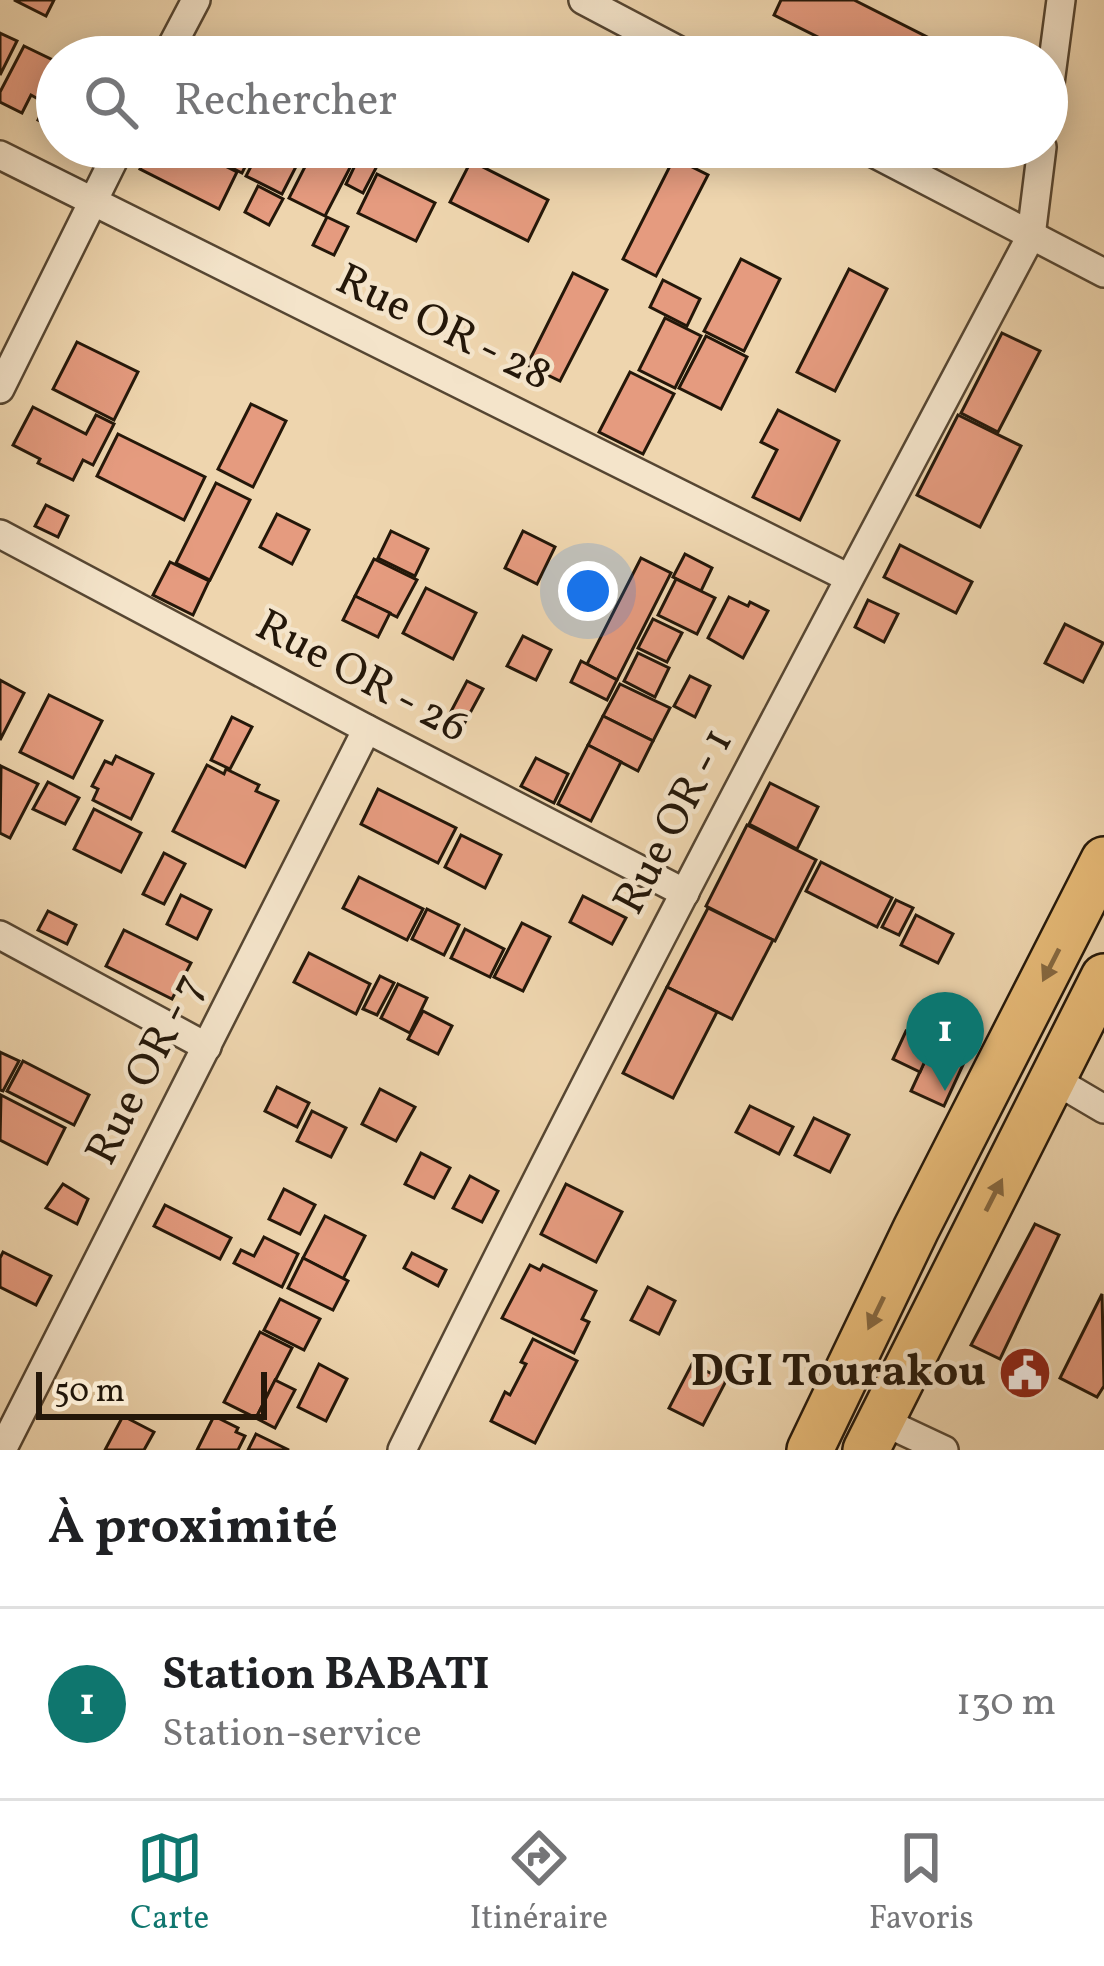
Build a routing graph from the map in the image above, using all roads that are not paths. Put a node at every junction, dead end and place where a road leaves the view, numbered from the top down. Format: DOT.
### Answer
graph roads {
  1 [pos="196,0"];
  2 [pos="584,0"];
  3 [pos="1060,0"];
  4 [pos="177,36"];
  5 [pos="652,36"];
  6 [pos="1056,36"];
  7 [pos="0,155"];
  8 [pos="109,168"];
  9 [pos="902,168"];
  10 [pos="1039,168"];
  11 [pos="92,201"];
  12 [pos="1030,236"];
  13 [pos="1104,273"];
  14 [pos="0,389"];
  15 [pos="0,534"];
  16 [pos="849,578"];
  17 [pos="367,729"];
  18 [pos="1104,860"];
  19 [pos="685,892"];
  20 [pos="0,935"];
  21 [pos="1104,977"];
  22 [pos="207,1047"];
  23 [pos="1053,1079"];
  24 [pos="1104,1109"];
  25 [pos="873,1435"];
  26 [pos="2,1450"];
  27 [pos="402,1450"];
  28 [pos="810,1450"];
  29 [pos="944,1450"];
  1 -- 4 [label="street"];
  2 -- 5 [label="street"];
  3 -- 6 [label="street"];
  7 -- 11 [label="street, Rue OR - 28"];
  8 -- 11 [label="street"];
  9 -- 12 [label="street"];
  10 -- 12 [label="street"];
  11 -- 14 [label="street"];
  11 -- 16 [label="street, Rue OR - 28"];
  12 -- 13 [label="street"];
  12 -- 16 [label="street, Rue OR - 1"];
  15 -- 17 [label="street, Rue OR - 26"];
  16 -- 19 [label="street, Rue OR - 1"];
  17 -- 19 [label="street, Rue OR - 26"];
  17 -- 22 [label="street, Rue OR - 7"];
  18 -- 28 [label="main road, one-way"];
  19 -- 27 [label="street, Rue OR - 1"];
  20 -- 22 [label="street"];
  21 -- 23 [label="main road"];
  22 -- 26 [label="street, Rue OR - 7"];
  23 -- 24 [label="street"];
  25 -- 23 [label="main road, one-way"];
  25 -- 29 [label="street"];
}
